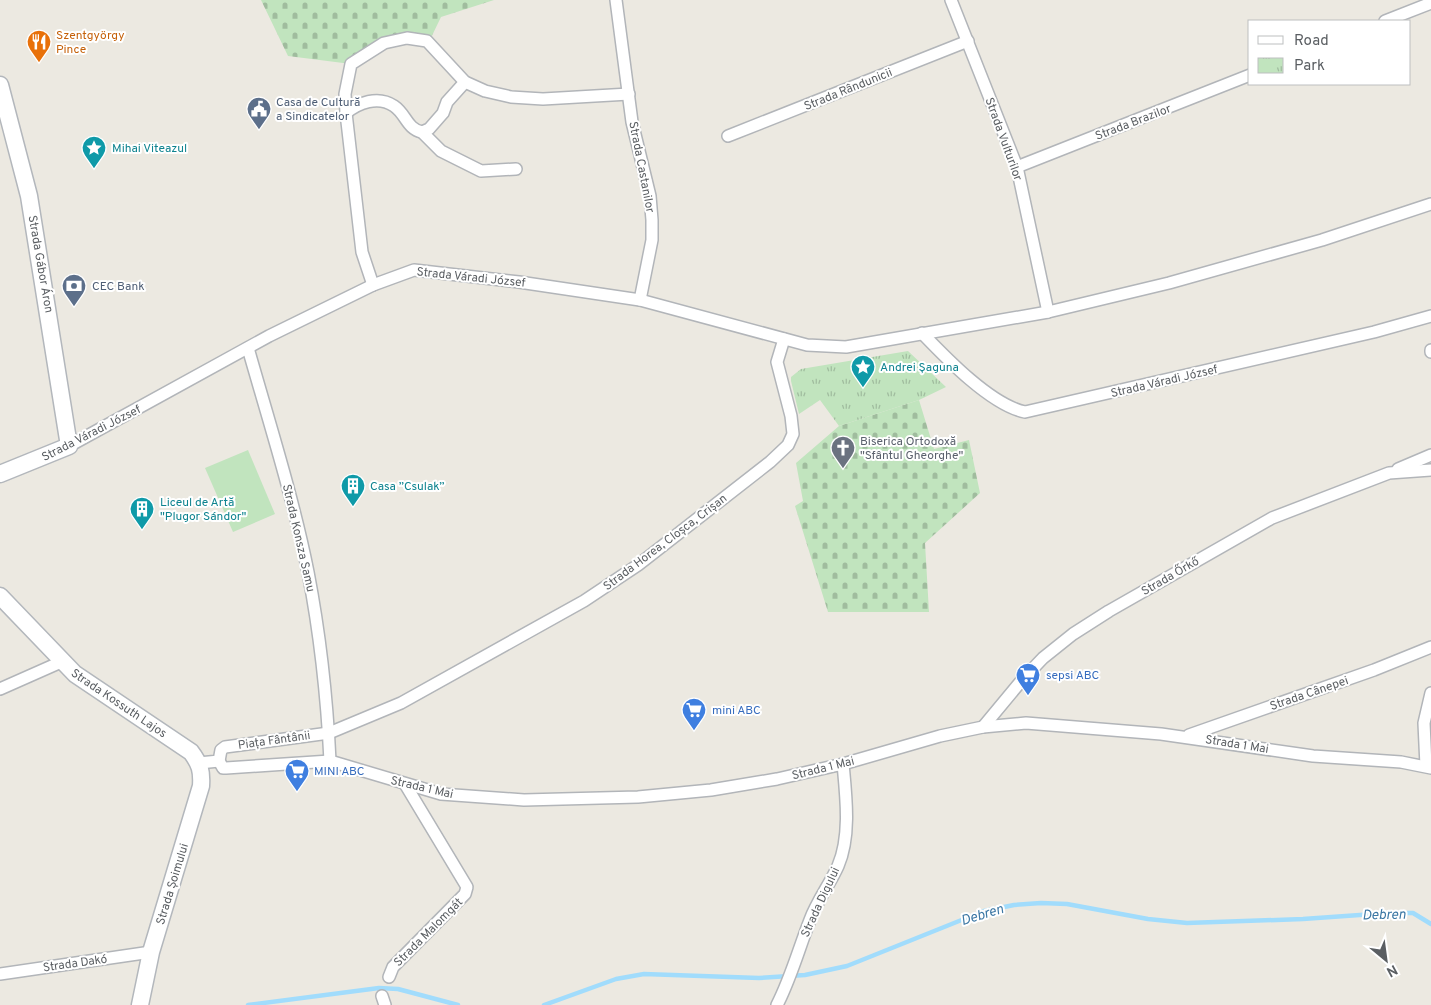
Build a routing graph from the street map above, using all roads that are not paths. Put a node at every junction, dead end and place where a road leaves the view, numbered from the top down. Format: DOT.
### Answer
graph roads {
  1 [pos="952,0"];
  2 [pos="616,1"];
  3 [pos="1431,3"];
  4 [pos="1388,20"];
  5 [pos="968,41"];
  6 [pos="1248,77"];
  7 [pos="465,82"];
  8 [pos="0,86"];
  9 [pos="629,94"];
  10 [pos="346,113"];
  11 [pos="422,132"];
  12 [pos="728,136"];
  13 [pos="1017,168"];
  14 [pos="516,169"];
  15 [pos="1431,204"];
  16 [pos="374,285"];
  17 [pos="640,300"];
  18 [pos="1048,312"];
  19 [pos="1431,316"];
  20 [pos="922,333"];
  21 [pos="784,339"];
  22 [pos="248,348"];
  23 [pos="69,446"];
  24 [pos="1431,455"];
  25 [pos="1431,470"];
  26 [pos="0,474"];
  27 [pos="1389,474"];
  28 [pos="0,596"];
  29 [pos="1431,647"];
  30 [pos="61,662"];
  31 [pos="0,689"];
  32 [pos="1431,693"];
  33 [pos="983,727"];
  34 [pos="329,732"];
  35 [pos="1186,736"];
  36 [pos="219,761"];
  37 [pos="330,761"];
  38 [pos="200,763"];
  39 [pos="843,764"];
  40 [pos="1428,767"];
  41 [pos="405,784"];
  42 [pos="151,952"];
  43 [pos="0,974"];
  44 [pos="388,976"];
  45 [pos="140,1005"];
  46 [pos="777,1005"];
  1 -- 5 [label="street, Strada Vulturilor"];
  2 -- 9 [label="street, Strada Castanilor"];
  3 -- 4 [label="street"];
  5 -- 12 [label="street, Strada Rândunicii"];
  5 -- 13 [label="street, Strada Vulturilor"];
  6 -- 13 [label="street, Strada Brazilor"];
  7 -- 9 [label="street"];
  7 -- 10 [label="street"];
  7 -- 11 [label="street"];
  8 -- 23 [label="main road, Strada Gábor Áron"];
  9 -- 17 [label="street, Strada Castanilor"];
  10 -- 11 [label="street"];
  10 -- 16 [label="street"];
  11 -- 14 [label="street"];
  13 -- 18 [label="street, Strada Vulturilor"];
  15 -- 18 [label="street, Strada Váradi József"];
  16 -- 17 [label="street, Strada Váradi József"];
  16 -- 22 [label="street, Strada Váradi József"];
  17 -- 21 [label="street, Strada Váradi József"];
  18 -- 20 [label="street, Strada Váradi József"];
  19 -- 20 [label="street, Strada Váradi József"];
  20 -- 21 [label="street, Strada Váradi József"];
  21 -- 34 [label="street, Strada Horea, Cloșca, Crișan"];
  22 -- 23 [label="street, Strada Váradi József"];
  22 -- 34 [label="street, Strada Konsza Samu"];
  23 -- 26 [label="main road, Strada Váradi József"];
  24 -- 27 [label="street, Strada Őrkő"];
  25 -- 27 [label="street, Strada Őrkő"];
  27 -- 33 [label="street, Strada Őrkő"];
  28 -- 30 [label="main road, Strada Kossuth Lajos"];
  29 -- 35 [label="street, Strada Cânepei"];
  30 -- 31 [label="street"];
  30 -- 38 [label="main road, Strada Kossuth Lajos"];
  32 -- 40 [label="street"];
  33 -- 35 [label="street, Strada 1 Mai"];
  33 -- 39 [label="street, Strada 1 Mai"];
  34 -- 36 [label="street, Piața Fântânii"];
  34 -- 37 [label="street, Strada Konsza Samu"];
  35 -- 40 [label="street, Strada 1 Mai"];
  36 -- 37 [label="street, Strada 1 Mai"];
  36 -- 38 [label="street"];
  37 -- 41 [label="street, Strada 1 Mai"];
  38 -- 42 [label="main road, Strada Șoimului"];
  39 -- 41 [label="street, Strada 1 Mai"];
  39 -- 46 [label="street, Strada Digului"];
  41 -- 44 [label="street, Strada Malomgát"];
  42 -- 43 [label="street, Strada Dakó"];
  42 -- 45 [label="main road, Strada Șoimului"];
}
